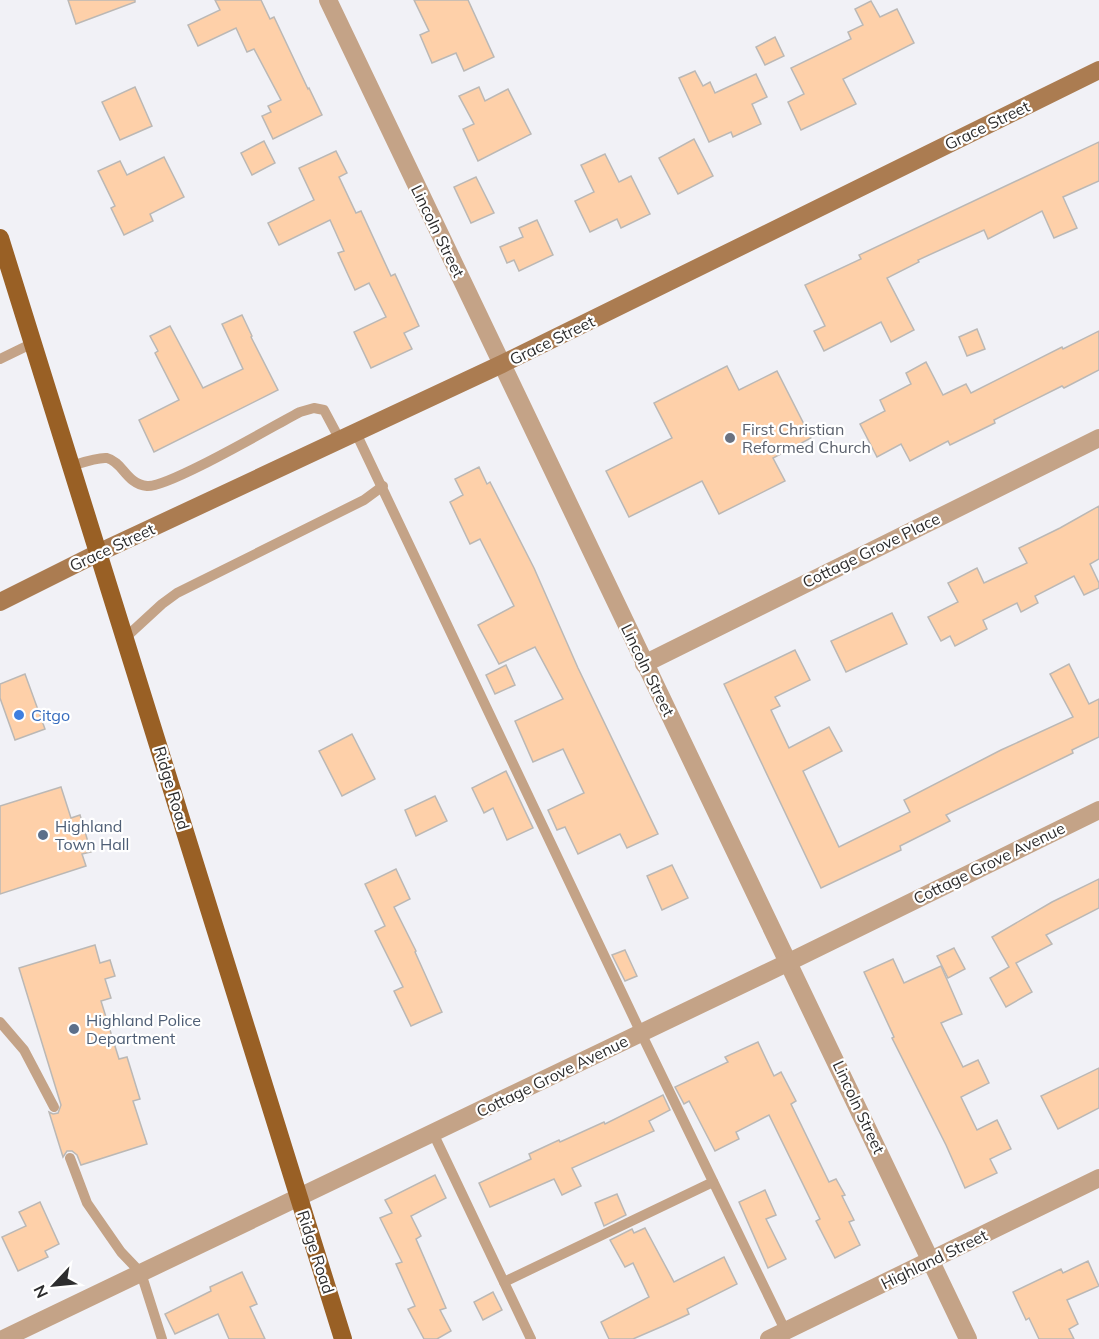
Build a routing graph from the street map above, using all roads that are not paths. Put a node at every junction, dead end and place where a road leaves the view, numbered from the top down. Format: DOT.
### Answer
graph roads {
  1 [pos="328,0"];
  2 [pos="1099,70"];
  3 [pos="0,238"];
  4 [pos="33,343"];
  5 [pos="0,359"];
  6 [pos="502,364"];
  7 [pos="348,436"];
  8 [pos="1099,438"];
  9 [pos="71,466"];
  10 [pos="382,486"];
  11 [pos="98,553"];
  12 [pos="0,602"];
  13 [pos="125,638"];
  14 [pos="644,664"];
  15 [pos="1099,810"];
  16 [pos="789,962"];
  17 [pos="0,1022"];
  18 [pos="641,1033"];
  19 [pos="54,1107"];
  20 [pos="433,1133"];
  21 [pos="70,1158"];
  22 [pos="1099,1178"];
  23 [pos="713,1182"];
  24 [pos="298,1198"];
  25 [pos="931,1260"];
  26 [pos="141,1273"];
  27 [pos="504,1282"];
  28 [pos="781,1336"];
  29 [pos="3,1339"];
  30 [pos="162,1339"];
  31 [pos="343,1339"];
  32 [pos="531,1339"];
  33 [pos="968,1339"];
  1 -- 6 [label="street, Lincoln Street"];
  2 -- 6 [label="street, Grace Street"];
  3 -- 4 [label="main road, Ridge Road"];
  4 -- 5 [label="lane"];
  4 -- 9 [label="main road, Ridge Road"];
  6 -- 7 [label="street, Grace Street"];
  6 -- 14 [label="street, Lincoln Street"];
  7 -- 9 [label="lane"];
  7 -- 10 [label="lane"];
  7 -- 11 [label="street, Grace Street"];
  8 -- 14 [label="street, Cottage Grove Place"];
  9 -- 11 [label="main road, Ridge Road"];
  10 -- 13 [label="lane"];
  10 -- 18 [label="lane"];
  11 -- 12 [label="street, Grace Street"];
  11 -- 13 [label="main road, Ridge Road"];
  13 -- 24 [label="main road, Ridge Road"];
  14 -- 16 [label="street, Lincoln Street"];
  15 -- 16 [label="street, Cottage Grove Avenue"];
  16 -- 18 [label="street, Cottage Grove Avenue"];
  16 -- 25 [label="street, Lincoln Street"];
  17 -- 19 [label="lane"];
  18 -- 20 [label="street, Cottage Grove Avenue"];
  18 -- 23 [label="lane"];
  20 -- 24 [label="street, Cottage Grove Avenue"];
  20 -- 27 [label="lane"];
  21 -- 26 [label="lane"];
  22 -- 25 [label="street, Highland Street"];
  23 -- 27 [label="lane"];
  23 -- 28 [label="lane"];
  24 -- 26 [label="street, Cottage Grove Avenue"];
  24 -- 31 [label="main road, Ridge Road"];
  25 -- 28 [label="street, Highland Street"];
  25 -- 33 [label="street, Lincoln Street"];
  26 -- 29 [label="street, Cottage Grove Avenue"];
  26 -- 30 [label="lane"];
  27 -- 32 [label="lane"];
}
